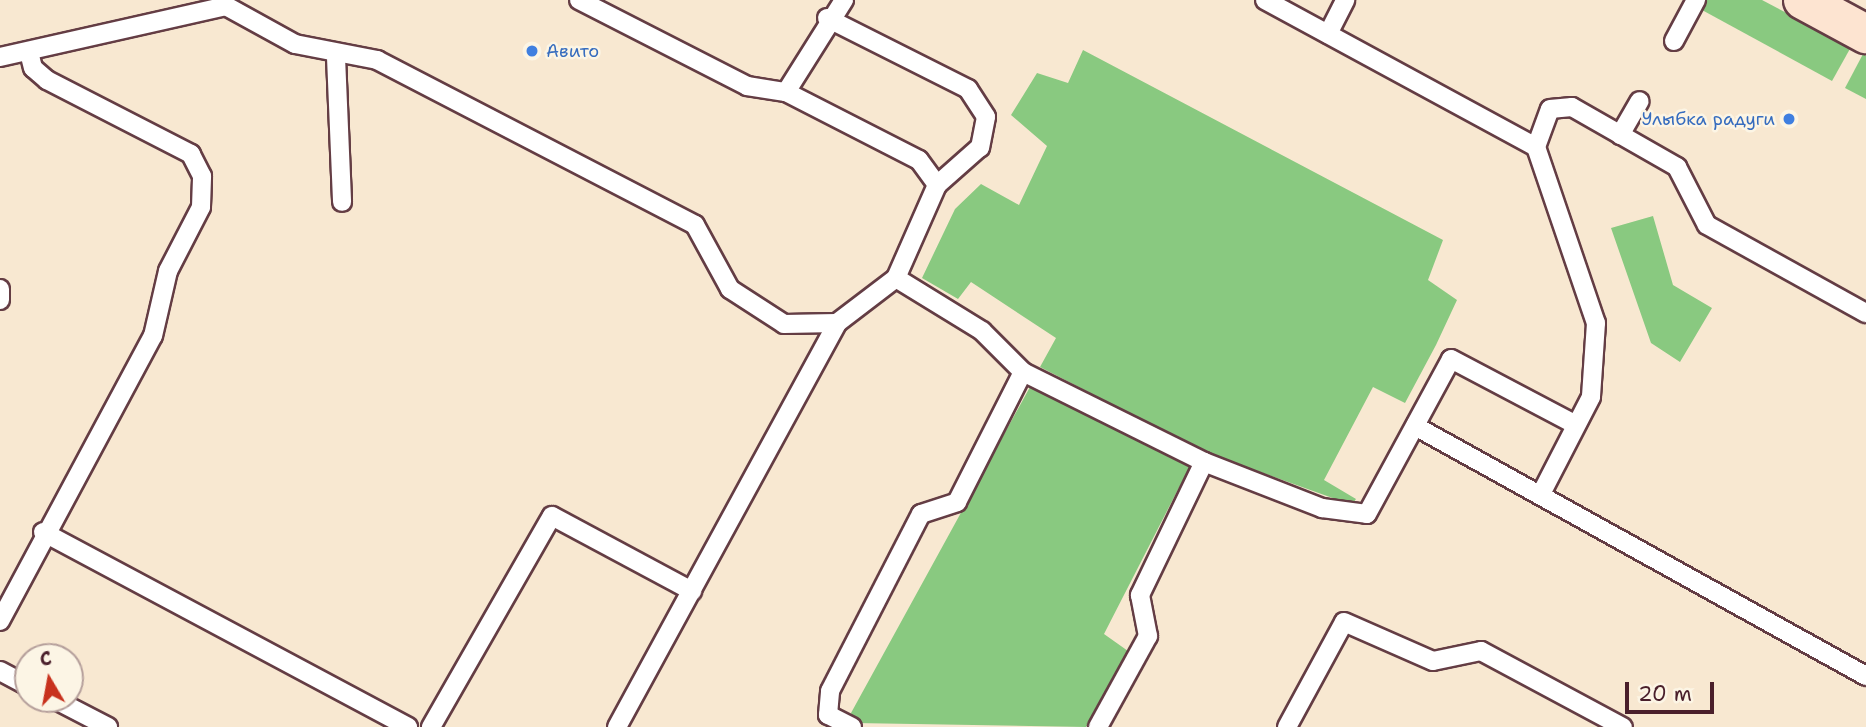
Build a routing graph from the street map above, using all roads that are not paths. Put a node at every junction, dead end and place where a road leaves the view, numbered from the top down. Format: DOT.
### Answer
graph roads {
  1 [pos="579,0"];
  2 [pos="844,0"];
  3 [pos="1265,0"];
  4 [pos="1345,0"];
  5 [pos="1696,0"];
  6 [pos="1803,0"];
  7 [pos="229,3"];
  8 [pos="827,18"];
  9 [pos="1328,34"];
  10 [pos="1866,34"];
  11 [pos="1674,41"];
  12 [pos="29,52"];
  13 [pos="0,57"];
  14 [pos="336,57"];
  15 [pos="786,92"];
  16 [pos="1640,101"];
  17 [pos="1620,135"];
  18 [pos="1536,147"];
  19 [pos="937,185"];
  20 [pos="342,202"];
  21 [pos="896,278"];
  22 [pos="0,289"];
  23 [pos="0,300"];
  24 [pos="1866,313"];
  25 [pos="837,323"];
  26 [pos="1023,372"];
  27 [pos="1576,425"];
  28 [pos="1415,426"];
  29 [pos="1205,462"];
  30 [pos="1541,494"];
  31 [pos="43,532"];
  32 [pos="692,591"];
  33 [pos="0,621"];
  34 [pos="1866,676"];
  35 [pos="81,713"];
  36 [pos="108,727"];
  37 [pos="408,727"];
  38 [pos="430,727"];
  39 [pos="617,727"];
  40 [pos="852,727"];
  41 [pos="1098,727"];
  42 [pos="1287,727"];
  43 [pos="1623,727"];
  1 -- 15 [label="lane"];
  2 -- 8 [label="lane"];
  3 -- 9 [label="lane"];
  4 -- 9 [label="lane"];
  5 -- 11 [label="lane"];
  6 -- 10 [label="street"];
  7 -- 12 [label="lane"];
  7 -- 14 [label="lane"];
  8 -- 15 [label="lane"];
  8 -- 19 [label="lane"];
  9 -- 18 [label="lane"];
  12 -- 13 [label="lane"];
  12 -- 31 [label="lane"];
  14 -- 20 [label="lane"];
  14 -- 25 [label="lane"];
  15 -- 19 [label="lane"];
  16 -- 17 [label="lane"];
  17 -- 18 [label="lane"];
  17 -- 24 [label="lane"];
  18 -- 27 [label="lane"];
  19 -- 21 [label="lane"];
  21 -- 25 [label="lane"];
  21 -- 26 [label="lane"];
  22 -- 23 [label="lane"];
  25 -- 32 [label="lane"];
  26 -- 29 [label="lane"];
  26 -- 40 [label="lane"];
  27 -- 28 [label="lane"];
  27 -- 30 [label="lane"];
  28 -- 29 [label="lane"];
  28 -- 30 [label="lane"];
  29 -- 41 [label="lane"];
  30 -- 34 [label="lane"];
  31 -- 33 [label="lane"];
  31 -- 37 [label="lane"];
  32 -- 38 [label="lane"];
  32 -- 39 [label="lane"];
  35 -- 36 [label="lane"];
  42 -- 43 [label="lane"];
}
